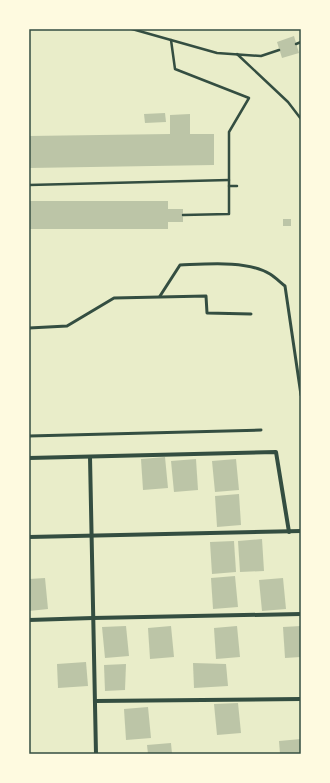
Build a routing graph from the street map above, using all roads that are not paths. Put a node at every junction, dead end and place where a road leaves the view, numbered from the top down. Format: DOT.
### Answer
graph roads {
  1 [pos="160,296"];
  2 [pos="251,314"];
  3 [pos="29,328"];
  4 [pos="301,395"];
  5 [pos="261,430"];
  6 [pos="29,436"];
  7 [pos="29,458"];
  8 [pos="90,458"];
  9 [pos="289,532"];
  10 [pos="301,532"];
  11 [pos="91,536"];
  12 [pos="29,537"];
  13 [pos="301,614"];
  14 [pos="93,618"];
  15 [pos="29,620"];
  16 [pos="301,699"];
  17 [pos="95,701"];
  18 [pos="96,754"];
  1 -- 2 [label="lane"];
  1 -- 3 [label="lane"];
  1 -- 4 [label="lane"];
  5 -- 6 [label="lane"];
  7 -- 8 [label="street"];
  8 -- 9 [label="street"];
  8 -- 11 [label="street"];
  9 -- 10 [label="street"];
  9 -- 11 [label="street"];
  11 -- 12 [label="street"];
  11 -- 14 [label="street"];
  13 -- 14 [label="street"];
  14 -- 15 [label="street"];
  14 -- 17 [label="street"];
  16 -- 17 [label="street"];
  17 -- 18 [label="street"];
}
